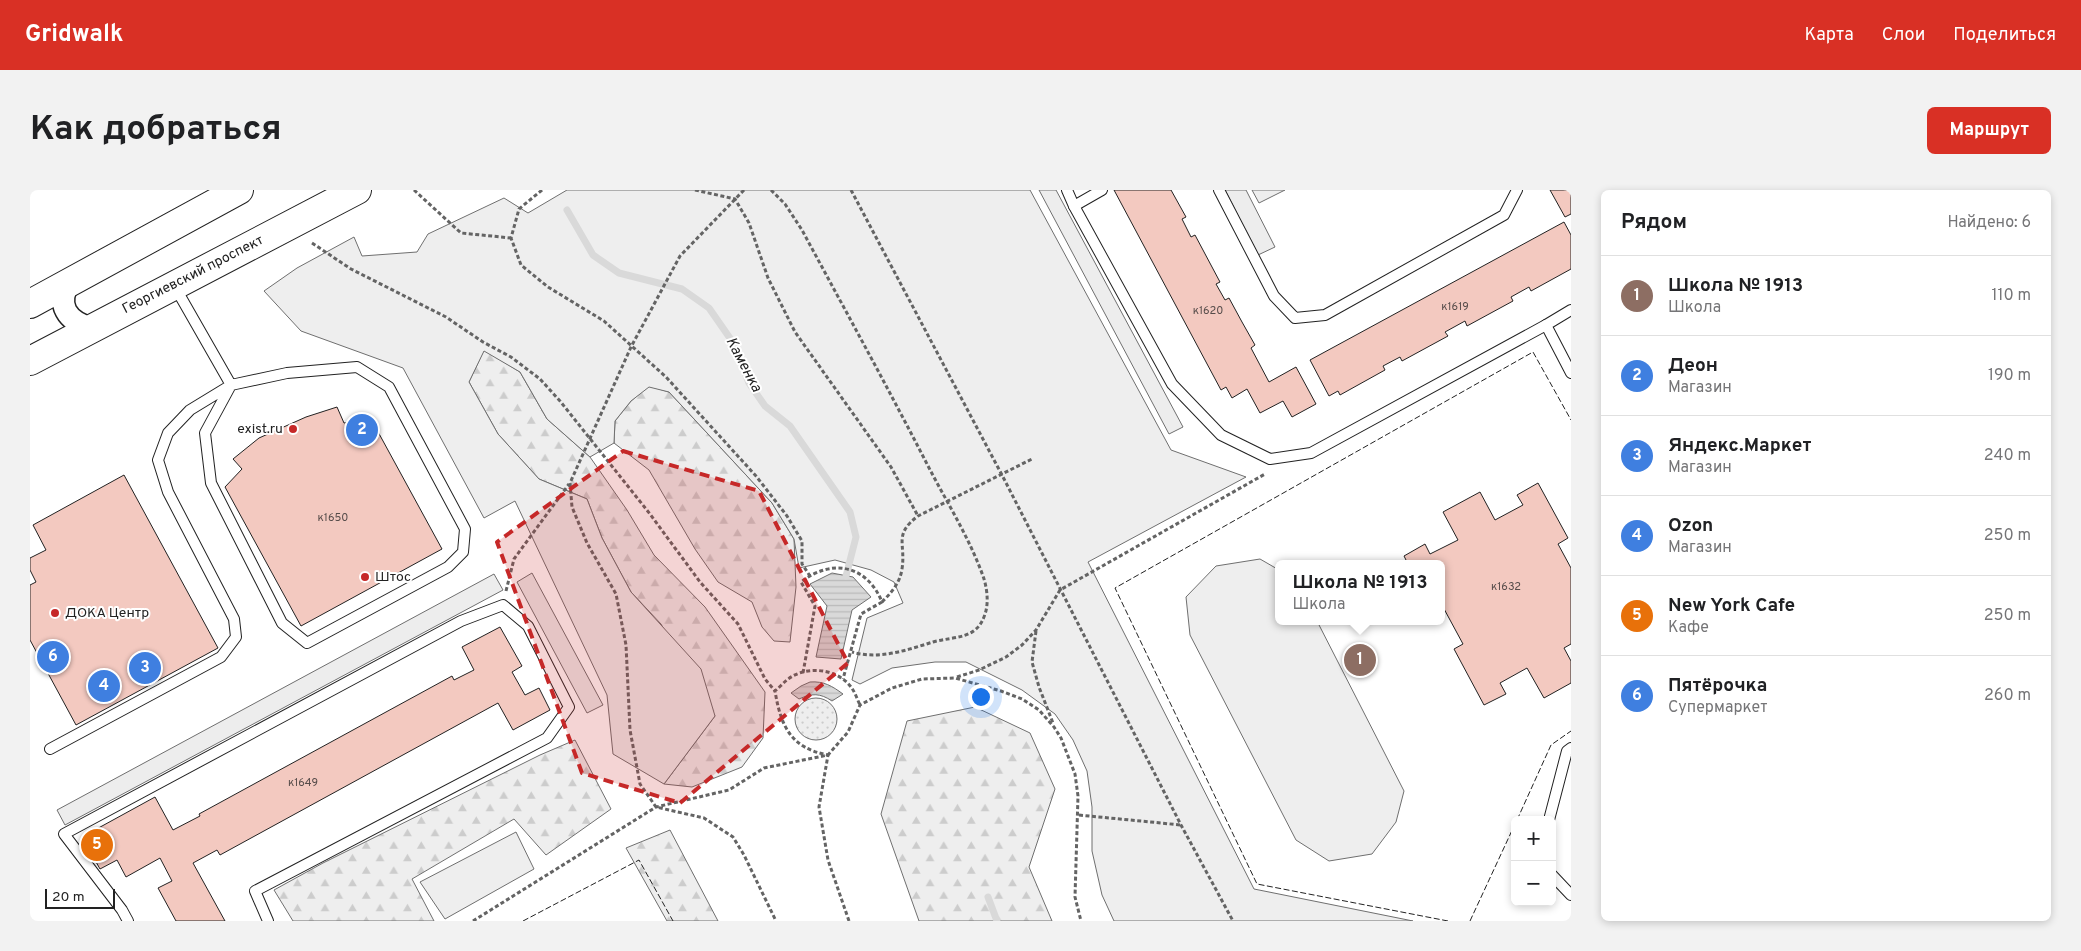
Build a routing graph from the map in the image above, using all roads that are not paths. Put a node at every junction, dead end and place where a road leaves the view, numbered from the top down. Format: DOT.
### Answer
graph roads {
  1 [pos="238,190"];
  2 [pos="356,190"];
  3 [pos="1067,190"];
  4 [pos="1102,190"];
  5 [pos="1218,190"];
  6 [pos="1517,190"];
  7 [pos="1074,206"];
  8 [pos="69,282"];
  9 [pos="174,286"];
  10 [pos="30,304"];
  11 [pos="1571,310"];
  12 [pos="1546,325"];
  13 [pos="91,328"];
  14 [pos="30,361"];
  15 [pos="1571,373"];
  16 [pos="231,385"];
  17 [pos="1571,748"];
  18 [pos="50,749"];
  19 [pos="1550,816"];
  20 [pos="1556,879"];
  21 [pos="1571,895"];
  22 [pos="128,921"];
  23 [pos="268,921"];
  1 -- 8 [label="main road"];
  2 -- 9 [label="main road, Георгиевский проспект"];
  3 -- 7 [label="lane"];
  4 -- 7 [label="lane"];
  5 -- 6 [label="lane"];
  7 -- 12 [label="lane"];
  8 -- 10 [label="main road"];
  8 -- 13 [label="street"];
  9 -- 13 [label="main road, Георгиевский проспект"];
  9 -- 16 [label="lane"];
  11 -- 12 [label="lane"];
  12 -- 15 [label="lane"];
  13 -- 14 [label="main road, Георгиевский проспект"];
  16 -- 16 [label="lane"];
  16 -- 18 [label="lane"];
  17 -- 19 [label="lane"];
  20 -- 21 [label="lane"];
  22 -- 23 [label="lane"];
}
